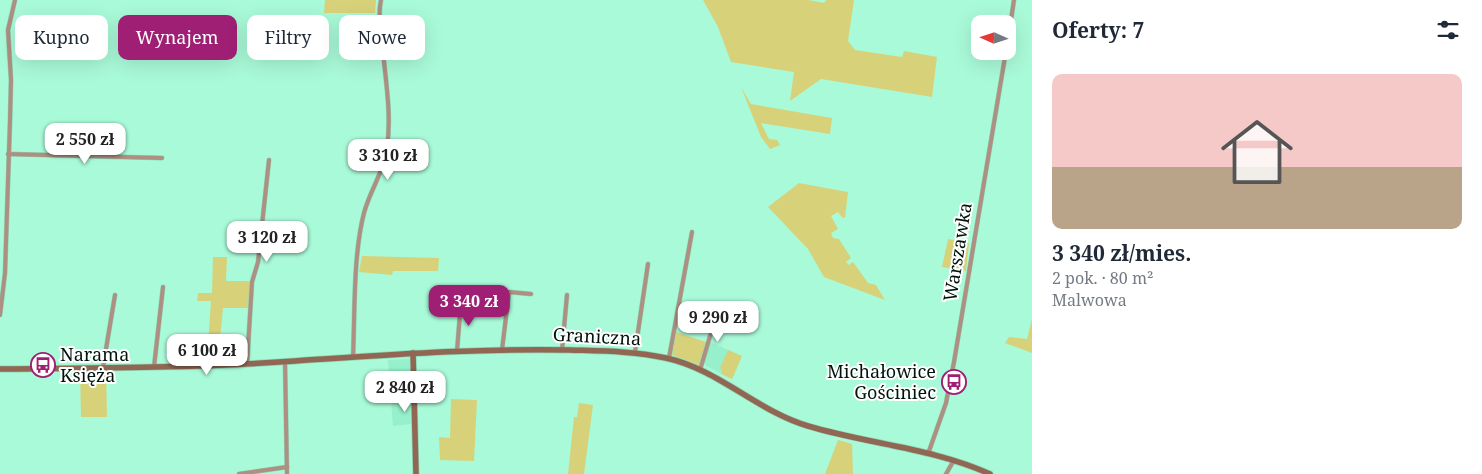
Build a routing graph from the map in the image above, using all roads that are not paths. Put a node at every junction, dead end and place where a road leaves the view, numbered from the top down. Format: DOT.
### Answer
graph roads {
  1 [pos="16,0"];
  2 [pos="381,0"];
  3 [pos="1014,0"];
  4 [pos="1012,15"];
  5 [pos="1004,60"];
  6 [pos="8,154"];
  7 [pos="162,158"];
  8 [pos="269,160"];
  9 [pos="692,232"];
  10 [pos="648,264"];
  11 [pos="163,287"];
  12 [pos="531,294"];
  13 [pos="115,295"];
  14 [pos="567,295"];
  15 [pos="461,301"];
  16 [pos="0,315"];
  17 [pos="737,319"];
  18 [pos="457,350"];
  19 [pos="502,350"];
  20 [pos="562,350"];
  21 [pos="635,352"];
  22 [pos="413,353"];
  23 [pos="353,357"];
  24 [pos="669,358"];
  25 [pos="285,362"];
  26 [pos="247,364"];
  27 [pos="154,366"];
  28 [pos="103,367"];
  29 [pos="0,369"];
  30 [pos="700,370"];
  31 [pos="928,454"];
  32 [pos="954,460"];
  33 [pos="287,467"];
  34 [pos="239,474"];
  35 [pos="287,474"];
  36 [pos="416,474"];
  37 [pos="946,474"];
  38 [pos="990,474"];
  1 -- 6 [label="street"];
  2 -- 23 [label="street"];
  3 -- 4 [label="street"];
  5 -- 31 [label="street, Warszawka"];
  6 -- 7 [label="street"];
  6 -- 16 [label="street"];
  8 -- 26 [label="street"];
  9 -- 24 [label="street"];
  10 -- 21 [label="street"];
  11 -- 27 [label="street"];
  12 -- 19 [label="street"];
  13 -- 28 [label="street"];
  14 -- 20 [label="street"];
  15 -- 18 [label="street"];
  17 -- 30 [label="street"];
  18 -- 19 [label="street, Graniczna"];
  18 -- 22 [label="street, Graniczna"];
  19 -- 20 [label="street, Graniczna"];
  20 -- 21 [label="street, Graniczna"];
  21 -- 24 [label="street, Graniczna"];
  22 -- 23 [label="street, Graniczna"];
  22 -- 36 [label="street"];
  23 -- 25 [label="street, Graniczna"];
  24 -- 30 [label="street, Graniczna"];
  25 -- 26 [label="street, Graniczna"];
  25 -- 33 [label="street"];
  26 -- 27 [label="street, Graniczna"];
  27 -- 28 [label="street, Graniczna"];
  28 -- 29 [label="street, Graniczna"];
  30 -- 31 [label="street, Graniczna"];
  31 -- 32 [label="street, Graniczna"];
  32 -- 37 [label="street"];
  32 -- 38 [label="street, Graniczna"];
  33 -- 34 [label="street"];
  33 -- 35 [label="street"];
}
